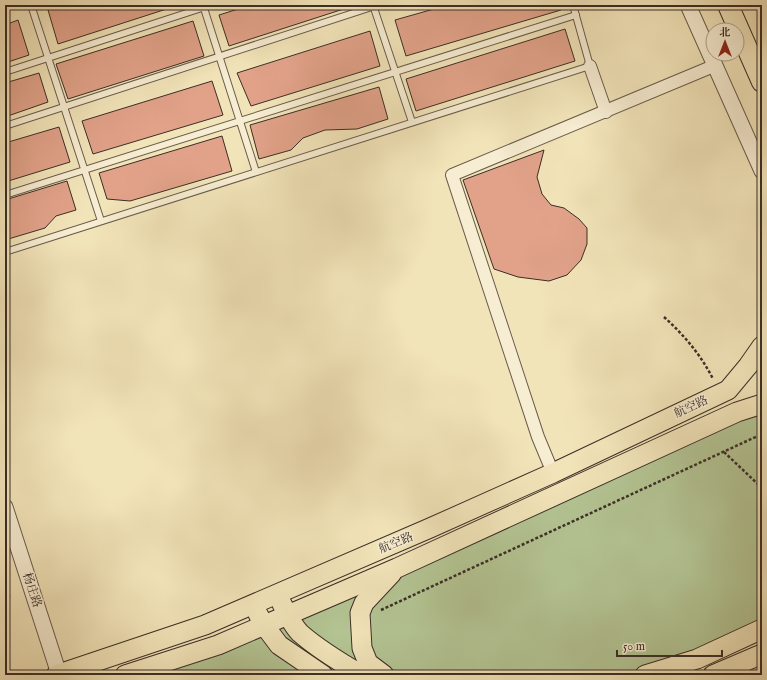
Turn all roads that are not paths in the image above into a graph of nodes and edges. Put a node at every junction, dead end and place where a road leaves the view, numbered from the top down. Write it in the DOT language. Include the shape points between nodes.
graph roads {
  1 [pos="31,5"];
  2 [pos="211,5"];
  3 [pos="375,5"];
  4 [pos="573,5"];
  5 [pos="688,5"];
  6 [pos="728,5"];
  7 [pos="203,6"];
  8 [pos="576,15"];
  9 [pos="219,56"];
  10 [pos="49,58"];
  11 [pos="716,65"];
  12 [pos="590,66"];
  13 [pos="5,72"];
  14 [pos="395,72"];
  15 [pos="762,82"];
  16 [pos="64,107"];
  17 [pos="606,112"];
  18 [pos="240,121"];
  19 [pos="412,122"];
  20 [pos="5,126"];
  21 [pos="85,170"];
  22 [pos="762,171"];
  23 [pos="256,172"];
  24 [pos="5,195"];
  25 [pos="101,221"];
  26 [pos="5,252"];
  27 [pos="762,346"];
  28 [pos="755,365"];
  29 [pos="762,404"];
  30 [pos="553,473"];
  31 [pos="5,506"];
  32 [pos="396,568"];
  33 [pos="278,594"];
  34 [pos="253,604"];
  35 [pos="288,615"];
  36 [pos="264,625"];
  37 [pos="762,629"];
  38 [pos="762,654"];
  39 [pos="58,675"];
  40 [pos="125,675"];
  41 [pos="323,675"];
  42 [pos="362,675"];
  43 [pos="384,675"];
  44 [pos="645,675"];
  45 [pos="713,675"];
  1 -- 10 [label="lane"];
  2 -- 7 [label="lane"];
  3 -- 9 [label="lane"];
  3 -- 14 [label="lane"];
  4 -- 8 [label="lane"];
  5 -- 11 [label="street"];
  6 -- 15 [label="highway"];
  7 -- 9 [label="lane"];
  7 -- 10 [label="lane"];
  8 -- 12 [label="lane"];
  8 -- 14 [label="lane"];
  9 -- 16 [label="lane"];
  9 -- 18 [label="lane"];
  10 -- 13 [label="lane"];
  10 -- 16 [label="lane"];
  11 -- 17 [label="street"];
  11 -- 22 [label="street"];
  12 -- 17 [label="street"];
  12 -- 19 [label="lane"];
  14 -- 18 [label="lane"];
  14 -- 19 [label="lane"];
  16 -- 20 [label="lane"];
  16 -- 21 [label="lane"];
  17 -- 30 [label="street" via="452,175 538,437"];
  18 -- 21 [label="lane"];
  18 -- 23 [label="lane"];
  19 -- 23 [label="lane"];
  21 -- 24 [label="lane"];
  21 -- 25 [label="lane"];
  23 -- 25 [label="lane"];
  25 -- 26 [label="lane"];
  27 -- 28 [label="main road"];
  28 -- 30 [label="main road, 航空路" via="724,391"];
  29 -- 32 [label="main road, 航空路" via="736,412"];
  30 -- 33 [label="main road, 航空路"];
  31 -- 39 [label="street, 杨庄路"];
  32 -- 35 [label="main road, 航空路"];
  32 -- 43 [label="main road" via="364,603 360,613 362,648 368,663"];
  33 -- 34 [label="main road, 航空路"];
  33 -- 35 [label="main road"];
  34 -- 36 [label="main road"];
  34 -- 39 [label="main road, 航空路" via="205,625"];
  35 -- 36 [label="main road, 航空路"];
  35 -- 42 [label="main road" via="300,632 342,664"];
  36 -- 40 [label="main road, 航空路" via="218,645"];
  36 -- 41 [label="main road" via="279,645"];
  37 -- 44 [label="main road" via="697,659"];
  38 -- 45 [label="main road"];
}
